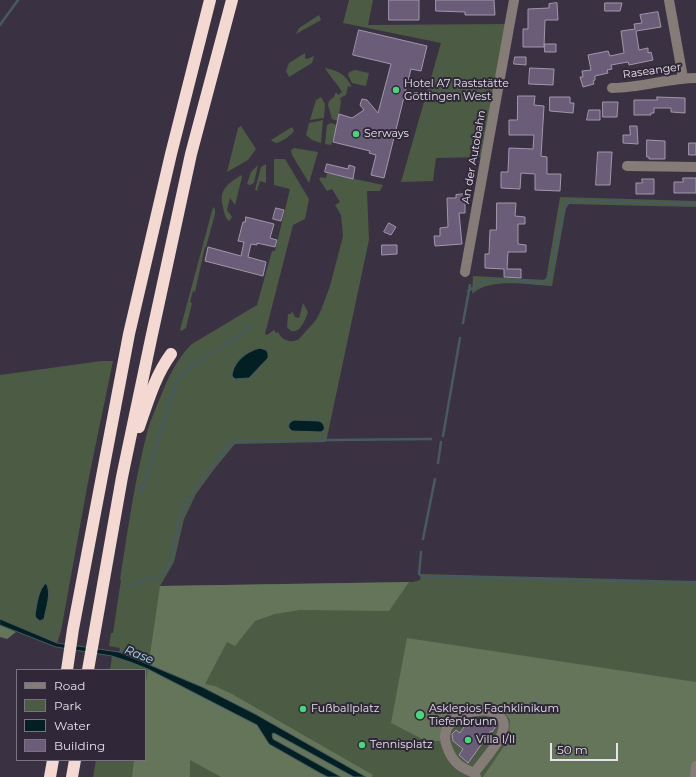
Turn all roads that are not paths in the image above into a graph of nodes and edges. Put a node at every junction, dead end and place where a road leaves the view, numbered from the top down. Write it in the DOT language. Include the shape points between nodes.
graph roads {
  1 [pos="210,0"];
  2 [pos="232,0"];
  3 [pos="514,0"];
  4 [pos="669,0"];
  5 [pos="682,78"];
  6 [pos="696,78"];
  7 [pos="612,88"];
  8 [pos="627,166"];
  9 [pos="696,167"];
  10 [pos="465,272"];
  11 [pos="171,354"];
  12 [pos="122,477"];
  13 [pos="67,669"];
  14 [pos="88,669"];
  15 [pos="53,761"];
  16 [pos="75,761"];
  17 [pos="696,766"];
  18 [pos="475,775"];
  19 [pos="50,777"];
  20 [pos="72,777"];
  21 [pos="695,777"];
  1 -- 13 [label="highway" via="129,334"];
  2 -- 12 [label="highway" via="191,154"];
  3 -- 10 [label="street, An der Autobahn"];
  4 -- 5 [label="street"];
  5 -- 6 [label="street, Raseanger"];
  5 -- 7 [label="street, Raseanger"];
  8 -- 9 [label="street"];
  11 -- 12 [label="highway" via="155,381"];
  12 -- 14 [label="highway"];
  15 -- 19 [label="highway"];
  16 -- 20 [label="highway"];
  17 -- 21 [label="street"];
  18 -- 18 [label="street" via="501,736 504,723 496,713 481,710 461,715 454,720 445,734 447,748 455,762"];
}
